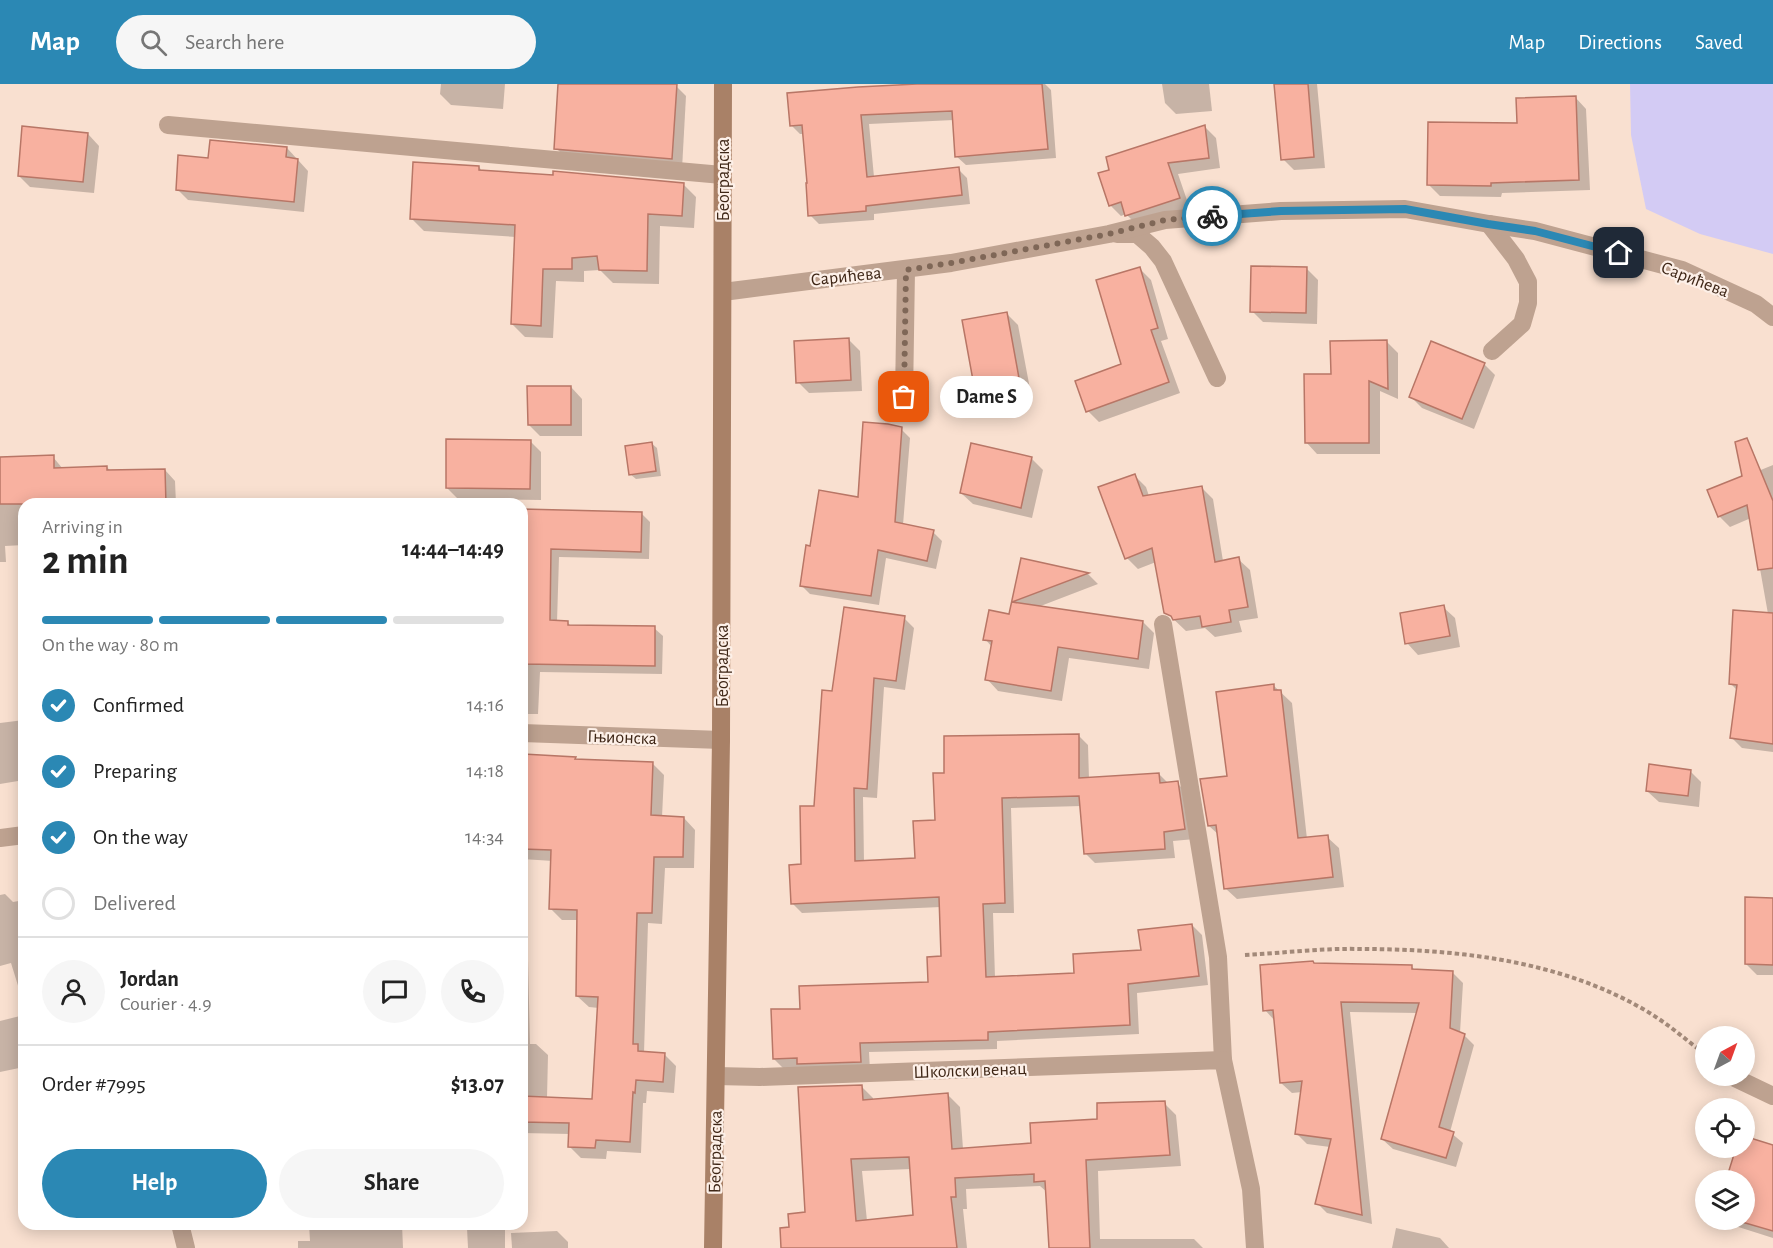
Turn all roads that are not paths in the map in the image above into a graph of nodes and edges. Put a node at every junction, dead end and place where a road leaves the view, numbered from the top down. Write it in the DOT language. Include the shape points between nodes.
graph roads {
  1 [pos="723,84"];
  2 [pos="168,125"];
  3 [pos="723,175"];
  4 [pos="1488,224"];
  5 [pos="1109,234"];
  6 [pos="906,270"];
  7 [pos="723,292"];
  8 [pos="1773,317"];
  9 [pos="1492,351"];
  10 [pos="1217,378"];
  11 [pos="904,397"];
  12 [pos="1164,624"];
  13 [pos="528,733"];
  14 [pos="722,740"];
  15 [pos="18,836"];
  16 [pos="0,838"];
  17 [pos="1223,1060"];
  18 [pos="716,1076"];
  19 [pos="1752,1086"];
  20 [pos="1773,1096"];
  21 [pos="182,1230"];
  22 [pos="186,1248"];
  23 [pos="713,1248"];
  24 [pos="1256,1248"];
  1 -- 3 [label="main road, Београдска"];
  2 -- 3 [label="street"];
  3 -- 7 [label="main road, Београдска"];
  4 -- 5 [label="street, Сарићева" via="1405,209 1281,211 1165,220"];
  4 -- 8 [label="street, Сарићева" via="1535,231 1682,270 1756,304"];
  4 -- 9 [label="street" via="1516,259 1528,282 1522,324"];
  5 -- 6 [label="street, Сарићева"];
  5 -- 10 [label="street" via="1137,234 1163,261"];
  6 -- 7 [label="street, Сарићева"];
  6 -- 11 [label="street"];
  7 -- 14 [label="main road, Београдска"];
  12 -- 17 [label="street" via="1218,957"];
  13 -- 14 [label="street, Гњионска"];
  14 -- 18 [label="main road, Београдска"];
  15 -- 16 [label="street"];
  17 -- 18 [label="street, Школски венац"];
  17 -- 24 [label="street" via="1251,1189"];
  18 -- 23 [label="main road, Београдска"];
  19 -- 20 [label="street"];
  21 -- 22 [label="street"];
}
